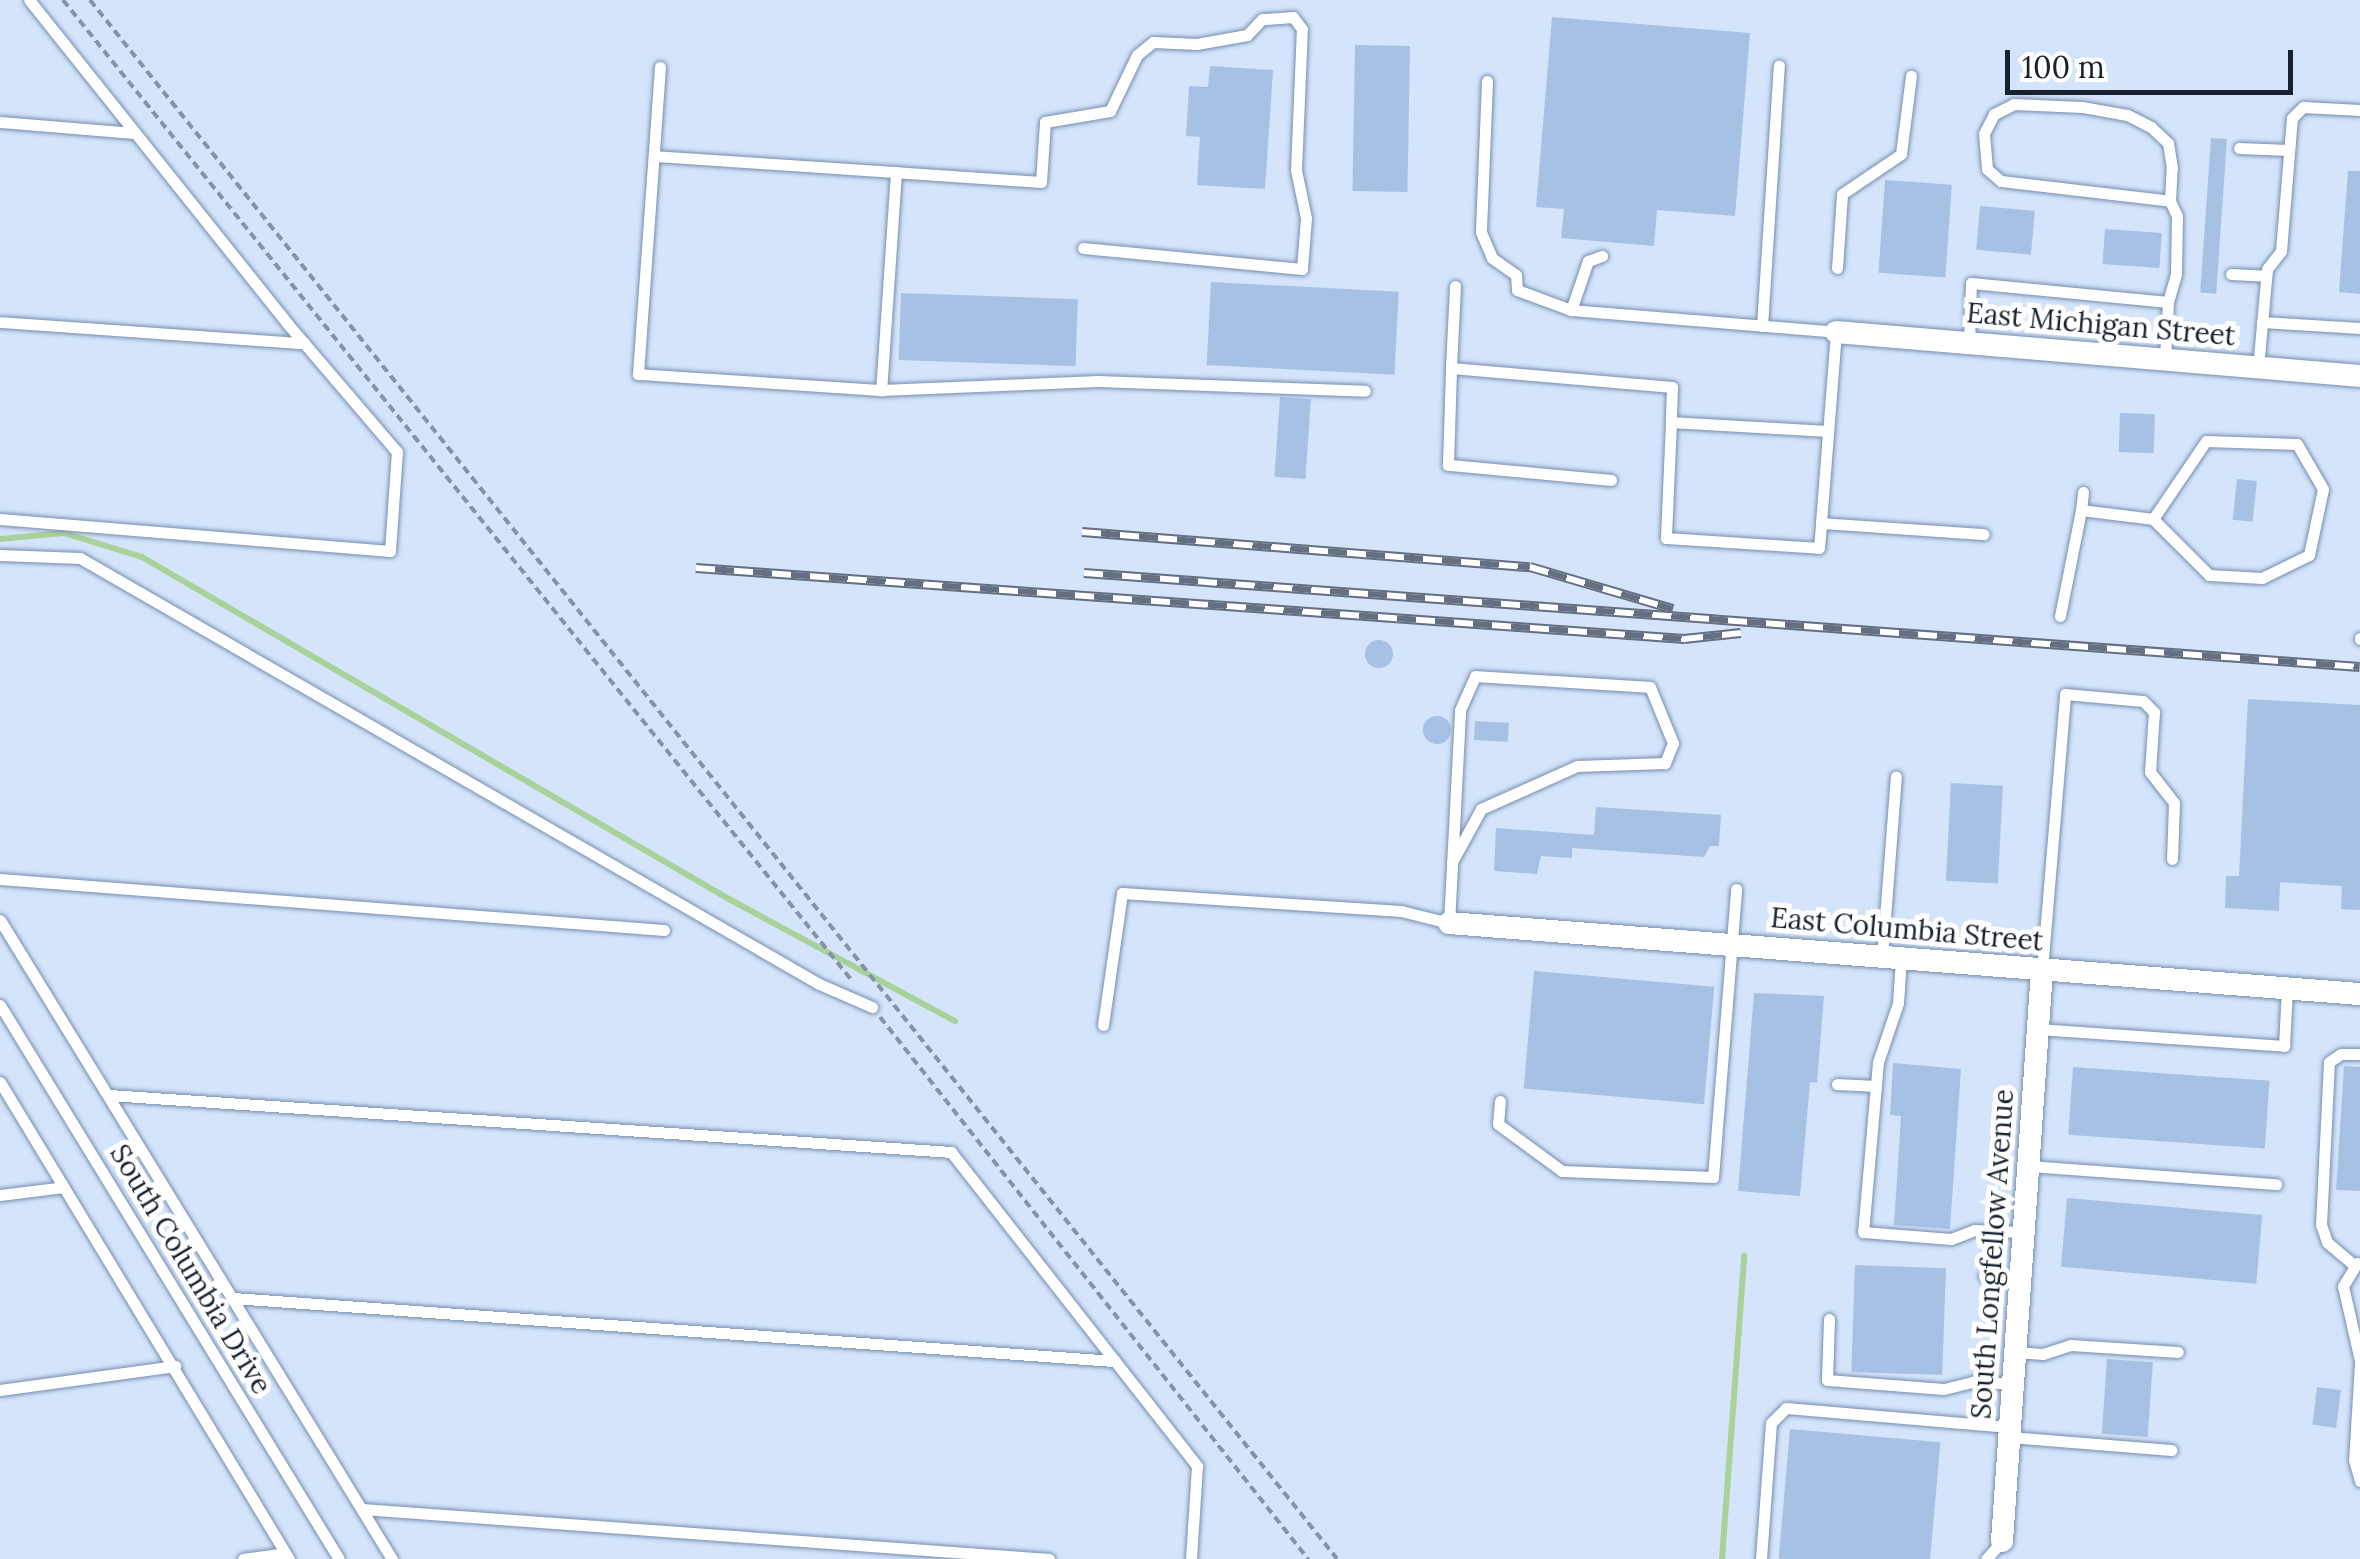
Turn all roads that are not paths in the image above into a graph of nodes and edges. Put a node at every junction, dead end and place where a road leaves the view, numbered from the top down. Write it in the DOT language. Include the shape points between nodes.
graph roads {
  1 [pos="29,0"];
  2 [pos="1779,66"];
  3 [pos="660,67"];
  4 [pos="1910,76"];
  5 [pos="1487,81"];
  6 [pos="2360,110"];
  7 [pos="0,122"];
  8 [pos="135,133"];
  9 [pos="2239,148"];
  10 [pos="2289,150"];
  11 [pos="654,156"];
  12 [pos="896,172"];
  13 [pos="2170,202"];
  14 [pos="1083,248"];
  15 [pos="1602,256"];
  16 [pos="1837,268"];
  17 [pos="2231,274"];
  18 [pos="2266,276"];
  19 [pos="1455,286"];
  20 [pos="2168,302"];
  21 [pos="1572,310"];
  22 [pos="0,322"];
  23 [pos="2262,322"];
  24 [pos="1762,326"];
  25 [pos="2360,328"];
  26 [pos="1836,332"];
  27 [pos="304,343"];
  28 [pos="1970,343"];
  29 [pos="2165,360"];
  30 [pos="1451,368"];
  31 [pos="2258,368"];
  32 [pos="2360,376"];
  33 [pos="881,390"];
  34 [pos="1365,392"];
  35 [pos="1670,422"];
  36 [pos="1827,431"];
  37 [pos="1610,480"];
  38 [pos="2084,492"];
  39 [pos="2080,510"];
  40 [pos="0,519"];
  41 [pos="2153,520"];
  42 [pos="1822,523"];
  43 [pos="1984,534"];
  44 [pos="0,555"];
  45 [pos="2060,616"];
  46 [pos="1896,777"];
  47 [pos="2172,859"];
  48 [pos="1452,862"];
  49 [pos="0,879"];
  50 [pos="1736,889"];
  51 [pos="0,920"];
  52 [pos="1449,923"];
  53 [pos="664,930"];
  54 [pos="1734,946"];
  55 [pos="1891,958"];
  56 [pos="2042,970"];
  57 [pos="2287,988"];
  58 [pos="2360,994"];
  59 [pos="0,1005"];
  60 [pos="872,1007"];
  61 [pos="1102,1025"];
  62 [pos="2038,1030"];
  63 [pos="2360,1054"];
  64 [pos="0,1082"];
  65 [pos="1837,1084"];
  66 [pos="1876,1086"];
  67 [pos="108,1095"];
  68 [pos="1500,1101"];
  69 [pos="2028,1166"];
  70 [pos="2276,1184"];
  71 [pos="64,1187"];
  72 [pos="0,1195"];
  73 [pos="2023,1232"];
  74 [pos="2357,1263"];
  75 [pos="1984,1276"];
  76 [pos="2020,1278"];
  77 [pos="233,1298"];
  78 [pos="1829,1319"];
  79 [pos="2015,1352"];
  80 [pos="2178,1352"];
  81 [pos="1114,1361"];
  82 [pos="2360,1362"];
  83 [pos="175,1366"];
  84 [pos="2012,1384"];
  85 [pos="0,1390"];
  86 [pos="2009,1432"];
  87 [pos="2170,1450"];
  88 [pos="2360,1481"];
  89 [pos="362,1509"];
  90 [pos="1994,1550"];
  91 [pos="287,1556"];
  92 [pos="243,1559"];
  93 [pos="340,1559"];
  94 [pos="392,1559"];
  95 [pos="1049,1559"];
  96 [pos="1191,1559"];
  97 [pos="1761,1559"];
  1 -- 8 [label="lane"];
  2 -- 24 [label="lane"];
  3 -- 11 [label="lane"];
  4 -- 16 [label="lane" via="1901,154 1842,194"];
  5 -- 21 [label="lane" via="1480,232 1492,258 1516,275 1517,290"];
  6 -- 10 [label="lane" via="2297,110"];
  7 -- 8 [label="lane"];
  8 -- 27 [label="lane"];
  9 -- 10 [label="lane"];
  10 -- 18 [label="lane" via="2281,252"];
  11 -- 12 [label="lane"];
  11 -- 33 [label="lane" via="638,374"];
  12 -- 14 [label="lane" via="1040,182 1045,122 1110,111 1137,55 1153,42 1197,44 1247,35 1262,18 1292,17 1302,29 1296,170 1306,218 1302,269"];
  12 -- 33 [label="lane"];
  13 -- 13 [label="lane" via="2001,181 1987,169 1984,134 1994,114 2014,104 2127,115 2168,143"];
  13 -- 20 [label="lane" via="2177,216 2176,274"];
  15 -- 21 [label="lane" via="1588,261"];
  17 -- 18 [label="lane"];
  18 -- 23 [label="lane"];
  19 -- 30 [label="lane"];
  20 -- 28 [label="lane" via="1972,283"];
  20 -- 29 [label="lane"];
  21 -- 24 [label="lane"];
  22 -- 27 [label="lane"];
  23 -- 25 [label="lane"];
  23 -- 31 [label="lane"];
  24 -- 26 [label="lane"];
  26 -- 28 [label="street, East Michigan Street"];
  26 -- 36 [label="lane"];
  27 -- 40 [label="lane" via="397,452 390,551"];
  28 -- 29 [label="street, East Michigan Street"];
  29 -- 31 [label="street, East Michigan Street"];
  30 -- 35 [label="lane" via="1672,387"];
  30 -- 37 [label="lane" via="1448,465"];
  31 -- 32 [label="street, East Michigan Street"];
  33 -- 34 [label="lane" via="1098,380"];
  35 -- 36 [label="lane"];
  35 -- 42 [label="lane" via="1666,538 1819,548"];
  36 -- 42 [label="lane"];
  38 -- 39 [label="lane"];
  39 -- 41 [label="lane"];
  39 -- 45 [label="lane"];
  41 -- 41 [label="lane" via="2209,575 2262,578 2309,555 2323,489 2297,444 2206,441"];
  42 -- 43 [label="lane"];
  44 -- 60 [label="lane" via="80,558 819,984"];
  46 -- 55 [label="lane"];
  47 -- 56 [label="lane" via="2174,802 2150,772 2154,712 2143,701 2065,694"];
  48 -- 48 [label="lane" via="1460,710 1475,676 1650,687 1673,743 1665,763 1577,766 1482,809"];
  48 -- 52 [label="lane"];
  49 -- 53 [label="lane"];
  50 -- 54 [label="lane"];
  51 -- 67 [label="lane"];
  52 -- 54 [label="street, East Columbia Street"];
  52 -- 61 [label="lane" via="1400,911 1122,893"];
  54 -- 55 [label="street, East Columbia Street"];
  54 -- 68 [label="lane" via="1713,1177 1562,1171 1498,1124"];
  55 -- 56 [label="street, East Columbia Street"];
  55 -- 66 [label="lane" via="1898,1003"];
  56 -- 57 [label="street, East Columbia Street"];
  56 -- 62 [label="street, South Longfellow Avenue"];
  57 -- 58 [label="street, East Columbia Street"];
  57 -- 62 [label="lane" via="2284,1046"];
  59 -- 93 [label="lane, South Columbia Drive"];
  62 -- 69 [label="street, South Longfellow Avenue"];
  63 -- 74 [label="lane" via="2329,1062 2320,1225 2326,1242"];
  64 -- 71 [label="lane"];
  65 -- 66 [label="lane"];
  66 -- 73 [label="lane" via="1863,1232 1951,1239 1974,1230"];
  67 -- 77 [label="lane"];
  67 -- 81 [label="lane" via="951,1152"];
  69 -- 70 [label="lane"];
  69 -- 73 [label="street, South Longfellow Avenue"];
  71 -- 72 [label="lane"];
  71 -- 83 [label="lane"];
  73 -- 76 [label="street, South Longfellow Avenue"];
  74 -- 82 [label="lane" via="2343,1286"];
  75 -- 76 [label="lane"];
  76 -- 79 [label="street, South Longfellow Avenue"];
  77 -- 81 [label="lane"];
  77 -- 89 [label="lane"];
  78 -- 84 [label="lane" via="1827,1380 1944,1389 1976,1380"];
  79 -- 80 [label="lane" via="2043,1354 2071,1345"];
  79 -- 84 [label="street, South Longfellow Avenue"];
  81 -- 96 [label="lane" via="1197,1466"];
  82 -- 88 [label="lane" via="2354,1460"];
  83 -- 85 [label="lane"];
  83 -- 91 [label="lane"];
  84 -- 86 [label="street, South Longfellow Avenue"];
  86 -- 87 [label="lane"];
  86 -- 90 [label="street, South Longfellow Avenue"];
  86 -- 97 [label="lane" via="1786,1408 1770,1423"];
  89 -- 94 [label="lane"];
  89 -- 95 [label="lane"];
  91 -- 92 [label="lane"];
}
